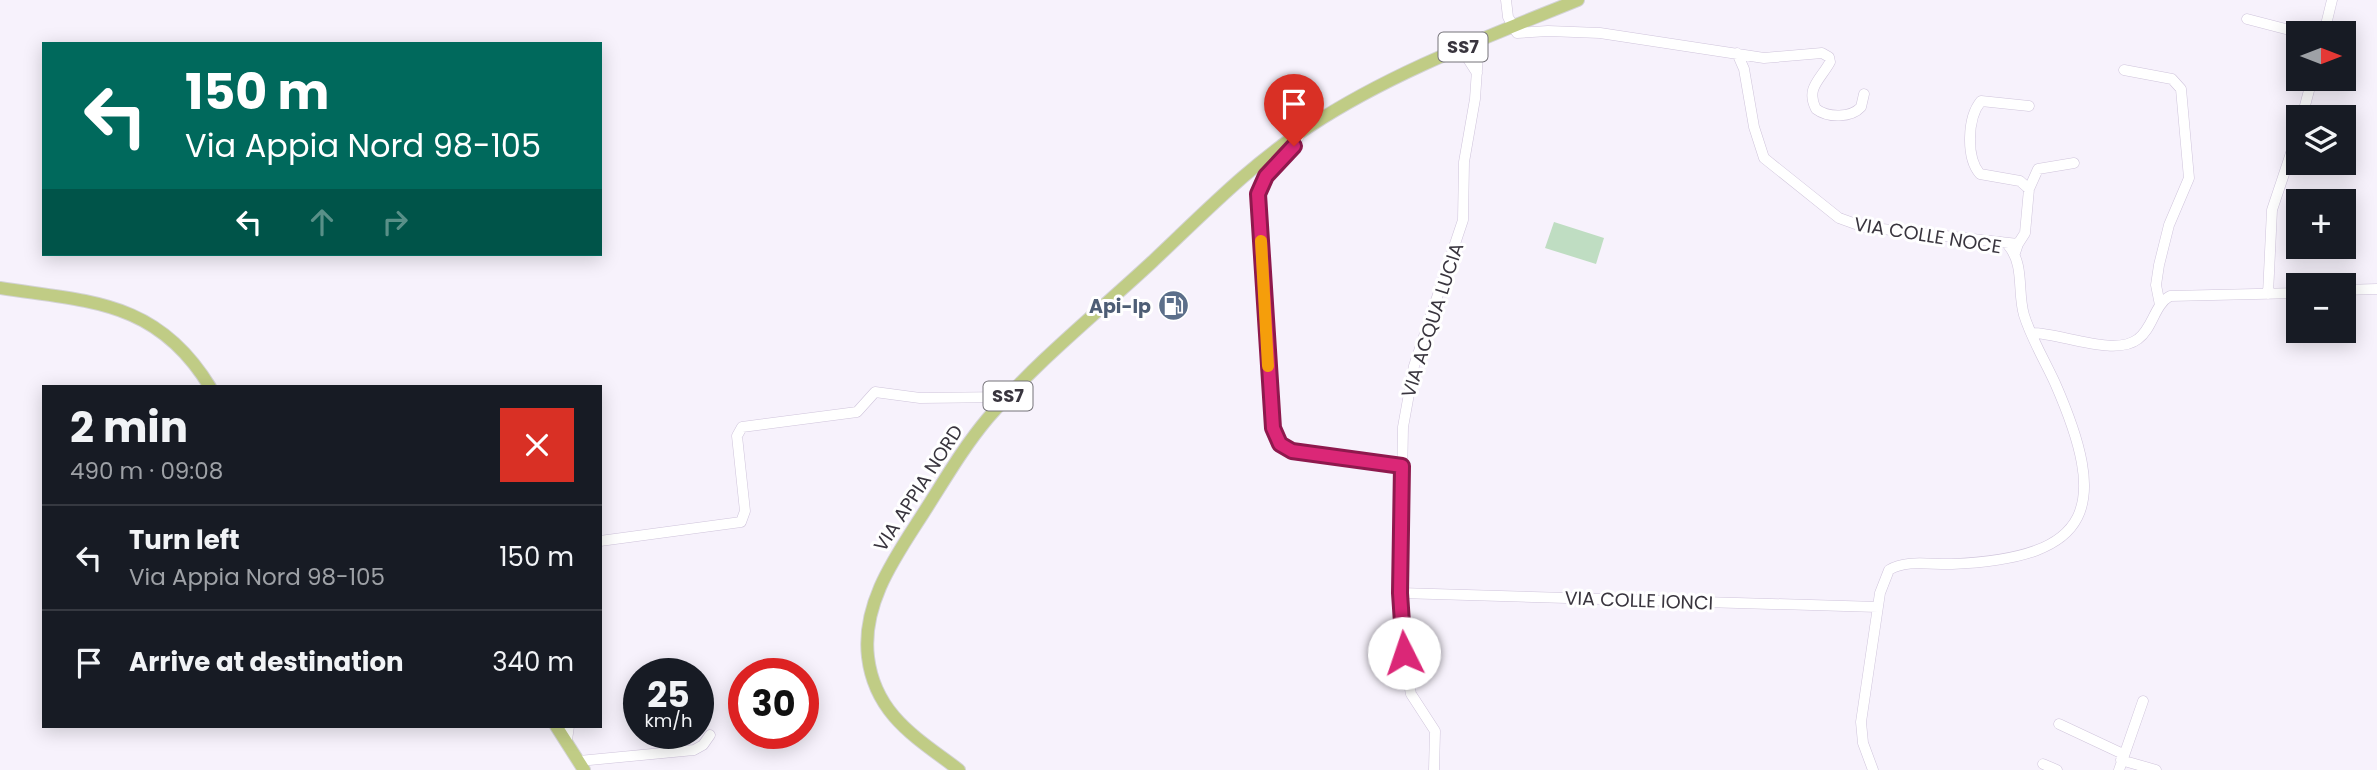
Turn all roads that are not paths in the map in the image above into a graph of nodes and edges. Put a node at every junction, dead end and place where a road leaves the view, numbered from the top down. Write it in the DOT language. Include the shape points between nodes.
graph roads {
  1 [pos="1506,0"];
  2 [pos="1578,0"];
  3 [pos="2332,0"];
  4 [pos="2247,19"];
  5 [pos="2327,21"];
  6 [pos="1511,27"];
  7 [pos="2286,29"];
  8 [pos="1479,40"];
  9 [pos="1461,48"];
  10 [pos="1737,53"];
  11 [pos="2124,70"];
  12 [pos="1477,73"];
  13 [pos="1864,94"];
  14 [pos="2029,106"];
  15 [pos="1301,131"];
  16 [pos="2074,163"];
  17 [pos="2286,168"];
  18 [pos="2029,189"];
  19 [pos="2014,247"];
  20 [pos="0,288"];
  21 [pos="2377,289"];
  22 [pos="2356,290"];
  23 [pos="2286,293"];
  24 [pos="2269,294"];
  25 [pos="2160,305"];
  26 [pos="2032,333"];
  27 [pos="208,385"];
  28 [pos="1007,397"];
  29 [pos="1402,466"];
  30 [pos="602,541"];
  31 [pos="1400,593"];
  32 [pos="1878,607"];
  33 [pos="2143,701"];
  34 [pos="2059,724"];
  35 [pos="568,733"];
  36 [pos="696,749"];
  37 [pos="2121,761"];
  38 [pos="2043,764"];
  39 [pos="582,766"];
  40 [pos="959,770"];
  41 [pos="1434,770"];
  42 [pos="1873,770"];
  43 [pos="2057,770"];
  44 [pos="2157,770"];
  1 -- 6 [label="street"];
  2 -- 6 [label="main road, SS7"];
  3 -- 5 [label="street"];
  4 -- 7 [label="street"];
  6 -- 8 [label="main road, SS7"];
  6 -- 10 [label="street" via="1520,34 1600,33"];
  8 -- 9 [label="main road, SS7"];
  8 -- 12 [label="street, VIA ACQUA LUCIA"];
  9 -- 12 [label="street"];
  9 -- 15 [label="main road, VIA APPIA NORD / SS7"];
  10 -- 13 [label="street" via="1769,58 1828,55 1829,64 1815,81 1812,94 1814,107 1824,114 1857,112"];
  10 -- 19 [label="street, VIA COLLE NOCE" via="1764,158 1839,218 1861,227"];
  11 -- 25 [label="street" via="2172,79 2181,89 2189,178 2169,225 2159,265"];
  12 -- 29 [label="street, VIA ACQUA LUCIA" via="1463,167 1463,220 1410,381"];
  14 -- 18 [label="street" via="1981,101 1971,145 1980,174 2020,181"];
  15 -- 28 [label="main road, VIA APPIA NORD / SS7" via="1225,195"];
  15 -- 29 [label="street" via="1292,149 1266,176 1258,194 1274,433 1282,446 1296,452"];
  16 -- 18 [label="street" via="2038,169"];
  17 -- 24 [label="street" via="2272,210"];
  18 -- 19 [label="street" via="2025,233"];
  19 -- 26 [label="street, VIA COLLE NOCE" via="2022,308"];
  20 -- 27 [label="main road" via="132,313 182,351"];
  21 -- 22 [label="street"];
  23 -- 24 [label="street"];
  24 -- 25 [label="street" via="2176,295"];
  25 -- 26 [label="street" via="2142,335 2126,345"];
  26 -- 32 [label="street, VIA COLLE NOCE" via="2077,445 2085,491 2077,520 2059,540 2032,551 1970,563 1893,567 1883,582"];
  28 -- 30 [label="street" via="920,398 875,392 857,412 742,427 737,436 745,511 741,522"];
  28 -- 40 [label="main road, VIA APPIA NORD / SS7" via="968,444 898,552 869,626 869,663 886,709 911,735"];
  29 -- 31 [label="street, VIA ACQUA LUCIA"];
  31 -- 32 [label="street, VIA COLLE IONCI"];
  31 -- 41 [label="street, VIA ACQUA LUCIA" via="1407,680 1435,731"];
  32 -- 42 [label="street" via="1861,722"];
  33 -- 37 [label="street"];
  34 -- 37 [label="street"];
  35 -- 39 [label="main road"];
  36 -- 39 [label="street"];
  37 -- 44 [label="street"];
  38 -- 43 [label="street"];
}
